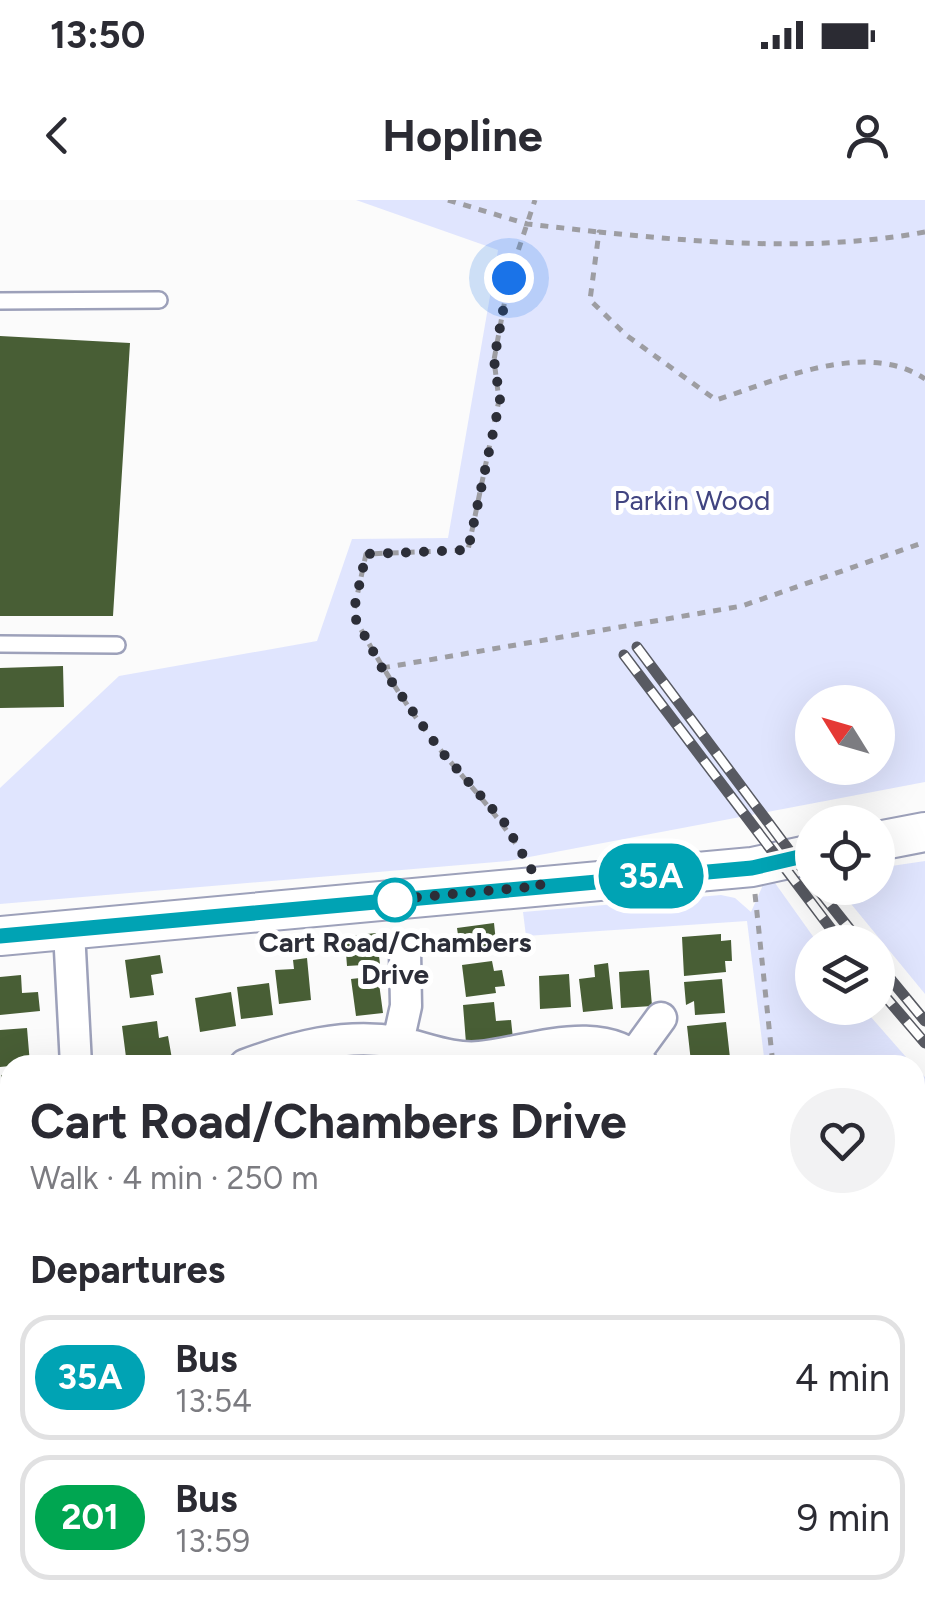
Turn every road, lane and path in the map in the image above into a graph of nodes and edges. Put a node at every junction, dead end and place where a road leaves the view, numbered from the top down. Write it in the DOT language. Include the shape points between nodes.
graph roads {
  1 [pos="448,200"];
  2 [pos="536,200"];
  3 [pos="527,224"];
  4 [pos="599,232"];
  5 [pos="925,232"];
  6 [pos="159,300"];
  7 [pos="0,301"];
  8 [pos="925,379"];
  9 [pos="925,542"];
  10 [pos="0,644"];
  11 [pos="117,645"];
  12 [pos="382,668"];
  13 [pos="925,832"];
  14 [pos="895,838"];
  15 [pos="795,858"];
  16 [pos="752,868"];
  17 [pos="541,886"];
  18 [pos="70,931"];
  19 [pos="0,936"];
  20 [pos="405,952"];
  21 [pos="661,1018"];
  22 [pos="398,1042"];
  23 [pos="76,1055"];
  24 [pos="289,1055"];
  25 [pos="453,1055"];
  26 [pos="508,1055"];
  27 [pos="624,1055"];
  28 [pos="641,1055"];
  29 [pos="773,1055"];
  1 -- 3 [label="path"];
  2 -- 3 [label="path"];
  3 -- 4 [label="path"];
  3 -- 12 [label="path" via="494,360 500,400 468,550 366,554 353,614"];
  4 -- 5 [label="path" via="718,244 872,241"];
  4 -- 8 [label="path" via="590,300 626,335 716,400 820,366 902,363"];
  6 -- 7 [label="lane"];
  9 -- 12 [label="path" via="742,606"];
  10 -- 11 [label="lane"];
  12 -- 17 [label="path" via="440,750 504,822"];
  13 -- 14 [label="street"];
  15 -- 16 [label="street"];
  16 -- 17 [label="street"];
  16 -- 29 [label="path"];
  17 -- 18 [label="street"];
  18 -- 19 [label="street"];
  18 -- 23 [label="street"];
  20 -- 22 [label="street" via="406,1006"];
  21 -- 28 [label="street"];
  22 -- 24 [label="street" via="344,1040"];
  22 -- 25 [label="street"];
  26 -- 27 [label="street" via="566,1043"];
}
